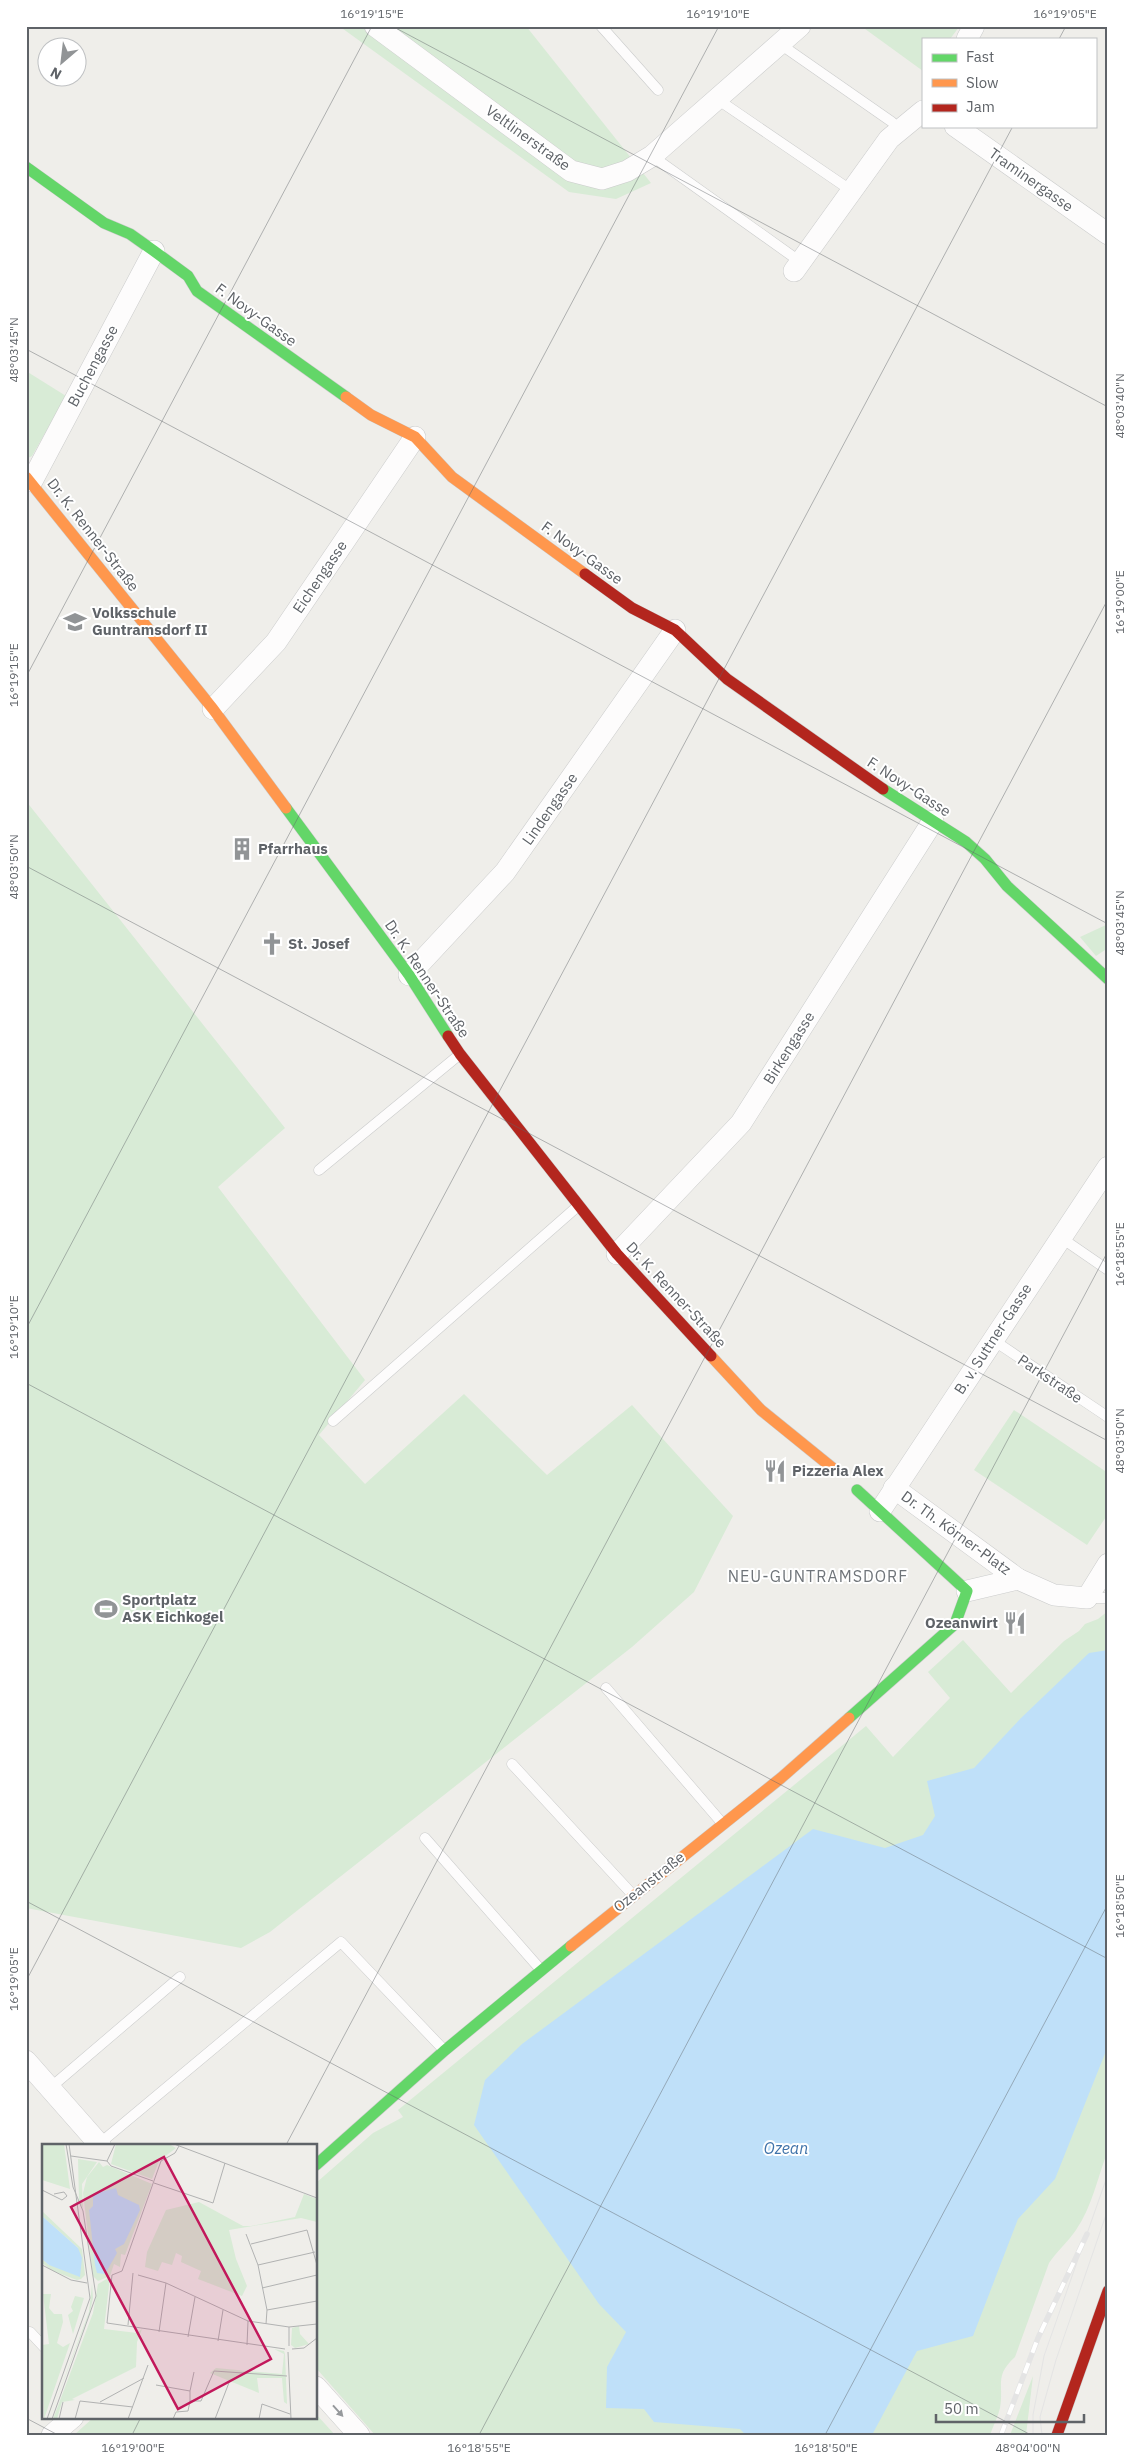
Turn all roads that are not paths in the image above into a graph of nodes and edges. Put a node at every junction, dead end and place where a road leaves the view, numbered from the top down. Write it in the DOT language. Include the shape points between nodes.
graph roads {
  1 [pos="375,26"];
  2 [pos="601,26"];
  3 [pos="800,26"];
  4 [pos="974,26"];
  5 [pos="968,38"];
  6 [pos="780,44"];
  7 [pos="658,90"];
  8 [pos="717,99"];
  9 [pos="922,112"];
  10 [pos="892,122"];
  11 [pos="958,128"];
  12 [pos="652,156"];
  13 [pos="26,167"];
  14 [pos="846,187"];
  15 [pos="1108,234"];
  16 [pos="154,251"];
  17 [pos="795,264"];
  18 [pos="415,437"];
  19 [pos="29,479"];
  20 [pos="675,630"];
  21 [pos="213,709"];
  22 [pos="933,820"];
  23 [pos="409,975"];
  24 [pos="1108,979"];
  25 [pos="460,1054"];
  26 [pos="1108,1167"];
  27 [pos="319,1170"];
  28 [pos="579,1205"];
  29 [pos="1060,1237"];
  30 [pos="617,1254"];
  31 [pos="1108,1270"];
  32 [pos="993,1340"];
  33 [pos="1108,1417"];
  34 [pos="333,1422"];
  35 [pos="835,1470"];
  36 [pos="894,1488"];
  37 [pos="857,1490"];
  38 [pos="880,1511"];
  39 [pos="1108,1564"];
  40 [pos="1018,1579"];
  41 [pos="967,1590"];
  42 [pos="1097,1598"];
  43 [pos="606,1688"];
  44 [pos="512,1764"];
  45 [pos="723,1823"];
  46 [pos="425,1838"];
  47 [pos="633,1895"];
  48 [pos="542,1971"];
  49 [pos="180,1977"];
  50 [pos="444,2051"];
  51 [pos="26,2061"];
  52 [pos="50,2088"];
  53 [pos="99,2144"];
  54 [pos="318,2162"];
  55 [pos="1108,2291"];
  56 [pos="30,2332"];
  57 [pos="42,2345"];
  58 [pos="318,2389"];
  59 [pos="72,2418"];
  60 [pos="52,2435"];
  61 [pos="359,2435"];
  62 [pos="1057,2435"];
  1 -- 12 [label="street, Veltlinerstraße" via="571,171 602,179 628,172"];
  2 -- 7 [label="lane"];
  3 -- 6 [label="street, Veltlinerstraße"];
  4 -- 5 [label="street"];
  6 -- 8 [label="street, Veltlinerstraße"];
  6 -- 10 [label="lane"];
  8 -- 12 [label="street, Veltlinerstraße"];
  8 -- 14 [label="lane"];
  9 -- 17 [label="street" via="889,139"];
  11 -- 15 [label="street, Traminergasse"];
  12 -- 17 [label="lane"];
  13 -- 16 [label="street, F. Novy-Gasse" via="104,223 130,234"];
  16 -- 18 [label="street, F. Novy-Gasse" via="188,276 197,291 371,415"];
  16 -- 19 [label="street, Buchengasse"];
  18 -- 20 [label="street, F. Novy-Gasse" via="452,477 632,608"];
  18 -- 21 [label="street, Eichengasse" via="276,642"];
  19 -- 21 [label="street, Dr. K. Renner-Straße"];
  20 -- 22 [label="street, F. Novy-Gasse" via="727,678 884,790"];
  20 -- 23 [label="street, Lindengasse" via="506,872"];
  21 -- 23 [label="street, Dr. K. Renner-Straße"];
  22 -- 24 [label="street, F. Novy-Gasse" via="985,858 1007,886"];
  22 -- 30 [label="street, Birkengasse" via="741,1122"];
  23 -- 25 [label="street, Dr. K. Renner-Straße"];
  25 -- 27 [label="lane"];
  25 -- 28 [label="street, Dr. K. Renner-Straße"];
  26 -- 29 [label="street, B. v. Suttner-Gasse"];
  28 -- 30 [label="street, Dr. K. Renner-Straße"];
  28 -- 34 [label="lane"];
  29 -- 31 [label="lane"];
  29 -- 32 [label="street, B. v. Suttner-Gasse"];
  30 -- 35 [label="street, Dr. K. Renner-Straße" via="761,1410"];
  32 -- 33 [label="lane, Parkstraße"];
  32 -- 36 [label="street, B. v. Suttner-Gasse"];
  36 -- 38 [label="street, B. v. Suttner-Gasse"];
  36 -- 40 [label="street, Dr. Th. Körner-Platz"];
  37 -- 38 [label="street"];
  38 -- 41 [label="street, Dr. Th. Körner-Platz"];
  39 -- 42 [label="street"];
  40 -- 41 [label="street"];
  40 -- 42 [label="street" via="1054,1595"];
  41 -- 45 [label="street, Ozeanstraße" via="955,1624 781,1778"];
  43 -- 45 [label="lane"];
  44 -- 47 [label="lane"];
  45 -- 47 [label="street, Ozeanstraße"];
  46 -- 48 [label="lane"];
  47 -- 48 [label="street, Ozeanstraße"];
  48 -- 50 [label="street, Ozeanstraße"];
  49 -- 52 [label="lane"];
  50 -- 53 [label="lane" via="342,1942"];
  50 -- 54 [label="street, Ozeanstraße"];
  51 -- 52 [label="street"];
  52 -- 53 [label="street"];
  55 -- 62 [label="street"];
  56 -- 57 [label="lane"];
  58 -- 61 [label="street, one-way"];
  59 -- 60 [label="street"];
}
